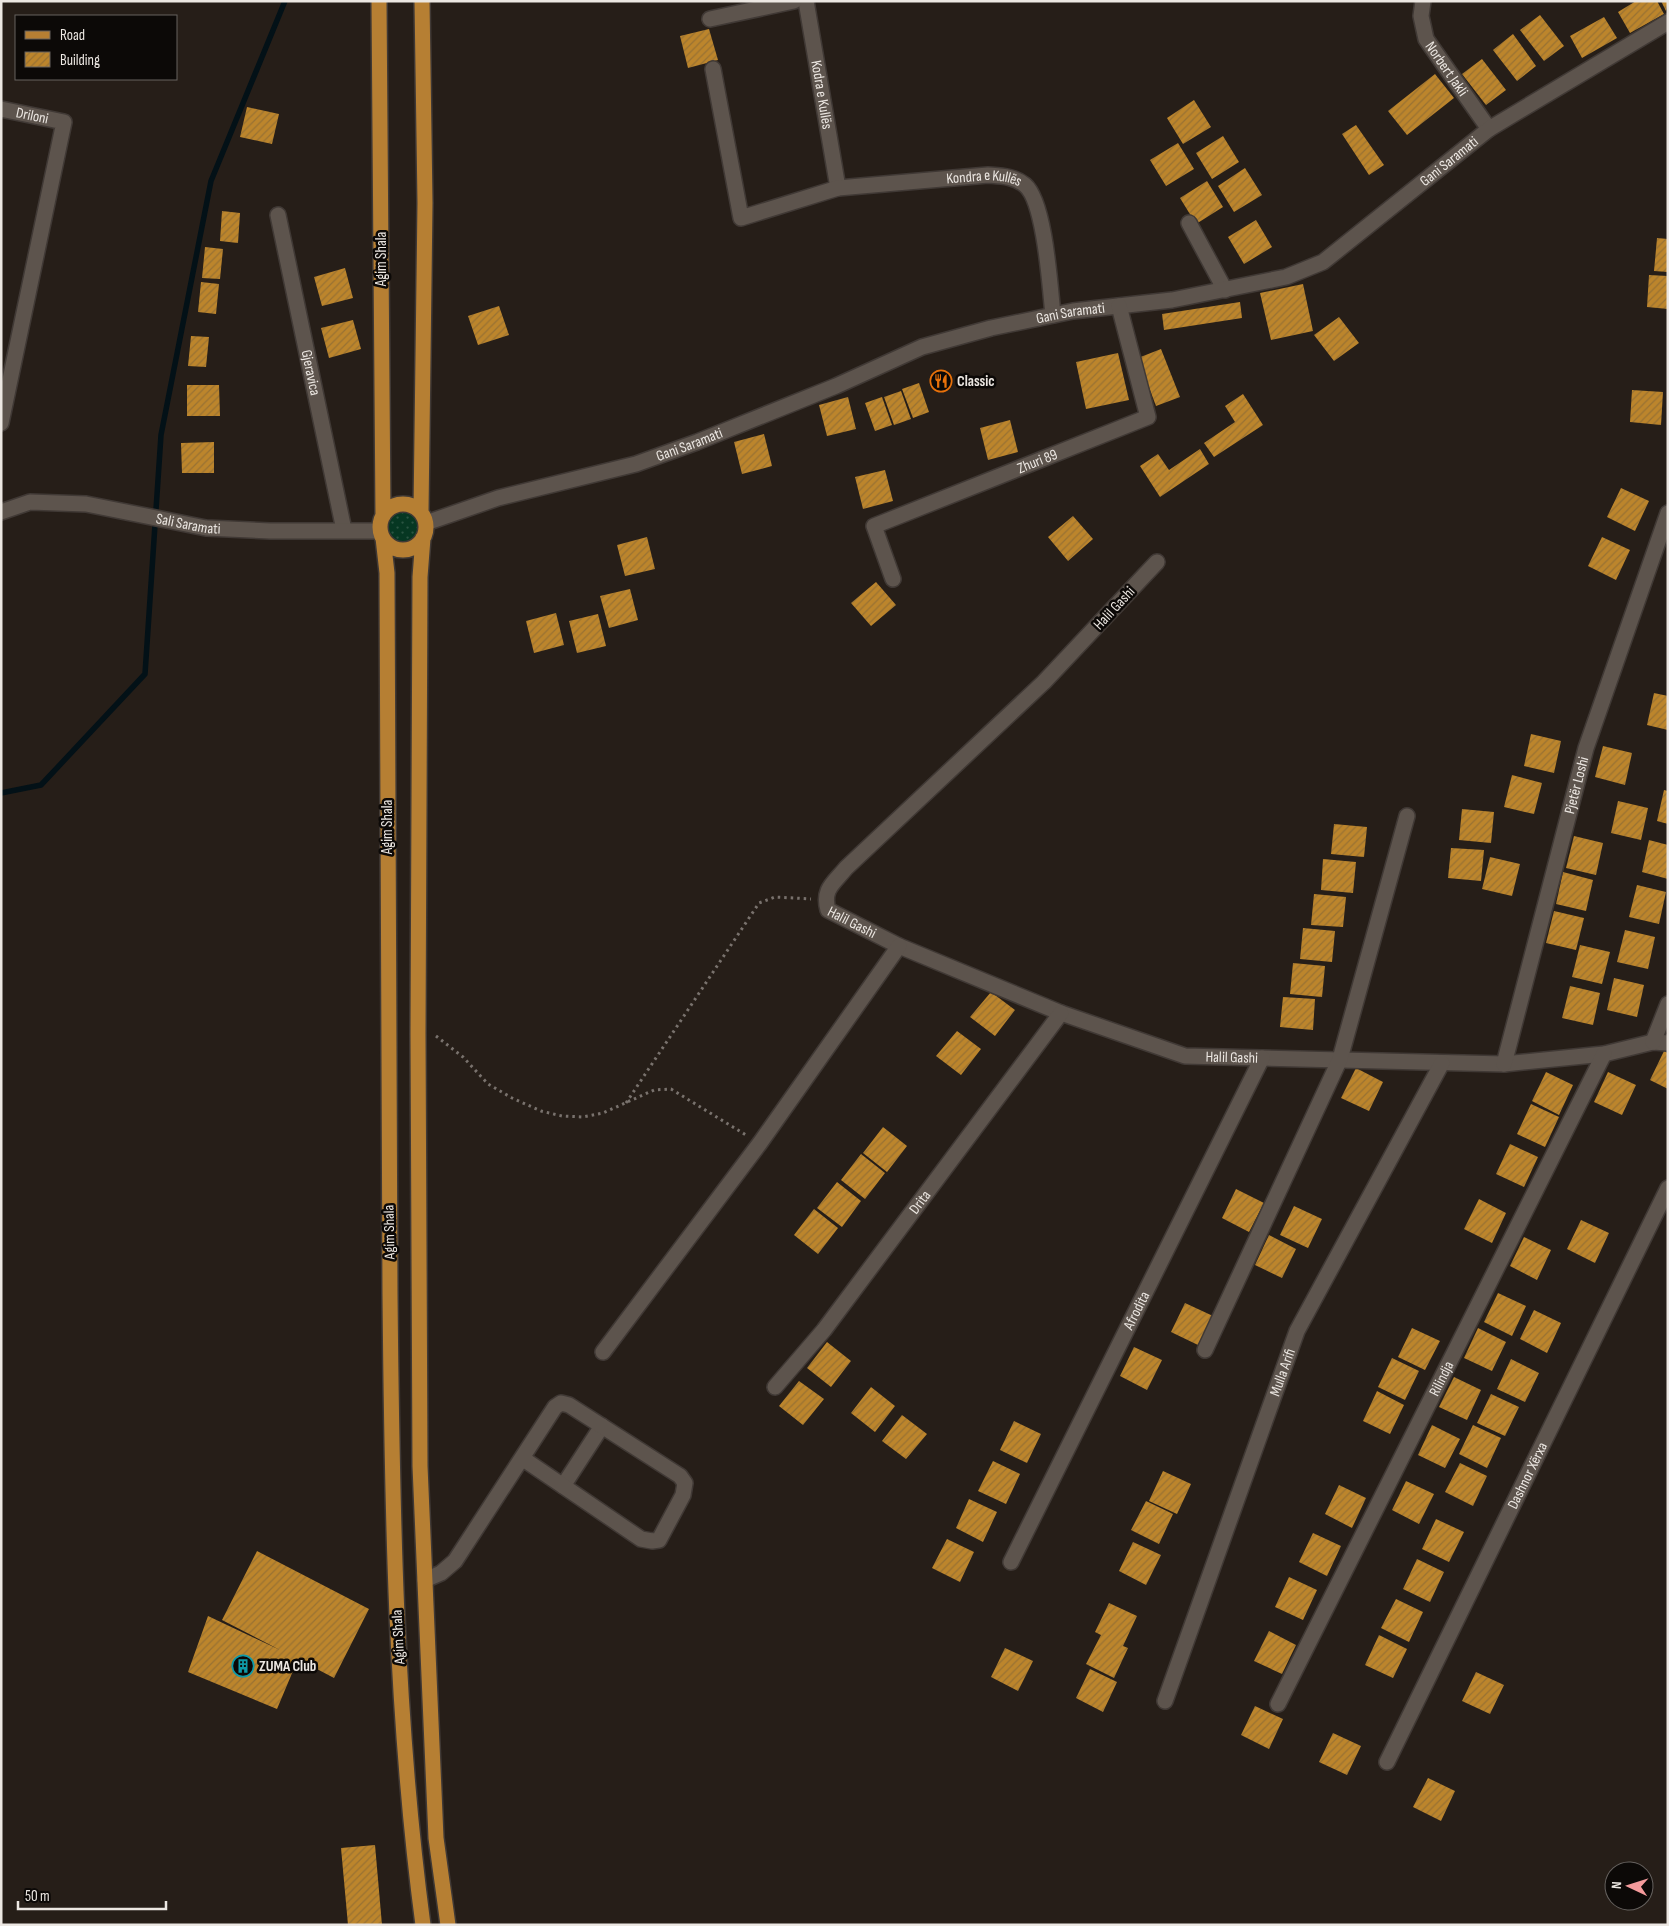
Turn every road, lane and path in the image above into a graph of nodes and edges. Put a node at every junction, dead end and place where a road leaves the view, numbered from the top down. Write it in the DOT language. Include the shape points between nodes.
graph roads {
  1 [pos="379,1"];
  2 [pos="422,1"];
  3 [pos="794,1"];
  4 [pos="806,1"];
  5 [pos="1423,1"];
  6 [pos="710,19"];
  7 [pos="1668,22"];
  8 [pos="713,69"];
  9 [pos="1,109"];
  10 [pos="1489,129"];
  11 [pos="838,188"];
  12 [pos="278,215"];
  13 [pos="1189,223"];
  14 [pos="1225,290"];
  15 [pos="1119,306"];
  16 [pos="1053,315"];
  17 [pos="1,423"];
  18 [pos="1,512"];
  19 [pos="1668,513"];
  20 [pos="423,517"];
  21 [pos="382,528"];
  22 [pos="344,530"];
  23 [pos="423,538"];
  24 [pos="1156,562"];
  25 [pos="893,579"];
  26 [pos="1407,816"];
  27 [pos="825,900"];
  28 [pos="899,946"];
  29 [pos="1668,1004"];
  30 [pos="1061,1013"];
  31 [pos="418,1034"];
  32 [pos="1660,1042"];
  33 [pos="1604,1054"];
  34 [pos="1262,1058"];
  35 [pos="1340,1059"];
  36 [pos="1442,1063"];
  37 [pos="1504,1064"];
  38 [pos="626,1104"];
  39 [pos="760,1143"];
  40 [pos="1668,1188"];
  41 [pos="1204,1350"];
  42 [pos="603,1352"];
  43 [pos="775,1387"];
  44 [pos="602,1426"];
  45 [pos="522,1458"];
  46 [pos="562,1486"];
  47 [pos="1012,1562"];
  48 [pos="425,1580"];
  49 [pos="1166,1702"];
  50 [pos="1278,1704"];
  51 [pos="1387,1762"];
  52 [pos="423,1925"];
  53 [pos="448,1925"];
  1 -- 21 [label="main road, Agim Shala"];
  2 -- 20 [label="main road, Agim Shala" via="425,203"];
  3 -- 6 [label="street"];
  4 -- 11 [label="street, Kodra e Kullës"];
  5 -- 10 [label="street, Norbert Jakli" via="1421,16 1426,39"];
  7 -- 10 [label="street, Gani Saramati"];
  8 -- 11 [label="street, Kondra e Kullës" via="741,218"];
  9 -- 17 [label="street, Driloni" via="64,122"];
  10 -- 14 [label="street, Gani Saramati" via="1323,262 1286,277"];
  11 -- 16 [label="street, Kondra e Kullës" via="988,175 1009,176 1026,185 1038,209"];
  12 -- 22 [label="street, Gjeravica"];
  13 -- 14 [label="street"];
  14 -- 15 [label="street, Gani Saramati"];
  15 -- 16 [label="street, Gani Saramati"];
  15 -- 25 [label="street, Zhuri 89" via="1148,417 874,526"];
  16 -- 20 [label="street, Gani Saramati" via="922,347 836,386 636,464"];
  18 -- 22 [label="street, Sali Saramati" via="30,502 86,504 215,528"];
  19 -- 37 [label="street, Pjetër Loshi" via="1586,748"];
  20 -- 21 [label="main road" via="415,507 400,503 393,506"];
  20 -- 23 [label="main road, Agim Shala"];
  21 -- 22 [label="street, Sali Saramati"];
  21 -- 23 [label="main road" via="394,548 401,550 416,546"];
  21 -- 52 [label="main road, Agim Shala" via="386,573 392,1464 400,1664 412,1840"];
  23 -- 31 [label="main road, Agim Shala" via="420,587"];
  24 -- 27 [label="street, Halil Gashi" via="1044,682 846,868 827,890"];
  26 -- 35 [label="street"];
  27 -- 28 [label="street, Halil Gashi" via="828,910"];
  27 -- 38 [label="path" via="775,897 759,903"];
  28 -- 30 [label="street, Halil Gashi"];
  28 -- 39 [label="street"];
  29 -- 32 [label="street"];
  30 -- 34 [label="street, Halil Gashi" via="1185,1056"];
  30 -- 43 [label="street, Drita" via="824,1330"];
  31 -- 38 [label="path" via="435,1036 463,1057 488,1084 541,1111 583,1117"];
  31 -- 48 [label="main road, Agim Shala" via="420,1466"];
  32 -- 33 [label="street, Halil Gashi"];
  33 -- 37 [label="street, Halil Gashi"];
  33 -- 50 [label="street, Rilindja"];
  34 -- 35 [label="street, Halil Gashi"];
  34 -- 47 [label="street, Afrodita"];
  35 -- 36 [label="street, Halil Gashi"];
  35 -- 41 [label="street"];
  36 -- 37 [label="street, Halil Gashi"];
  36 -- 49 [label="street, Mulla Arifi" via="1297,1331"];
  38 -- 39 [label="path" via="654,1090 671,1089"];
  39 -- 42 [label="street"];
  40 -- 51 [label="street, Dashnor Xërxa"];
  44 -- 45 [label="street" via="561,1403 554,1407"];
  44 -- 46 [label="street"];
  44 -- 46 [label="street" via="680,1476 685,1483 683,1495 659,1540 641,1538"];
  45 -- 46 [label="street"];
  45 -- 48 [label="street" via="456,1561 441,1574"];
  48 -- 53 [label="main road, Agim Shala" via="436,1838"];
}
